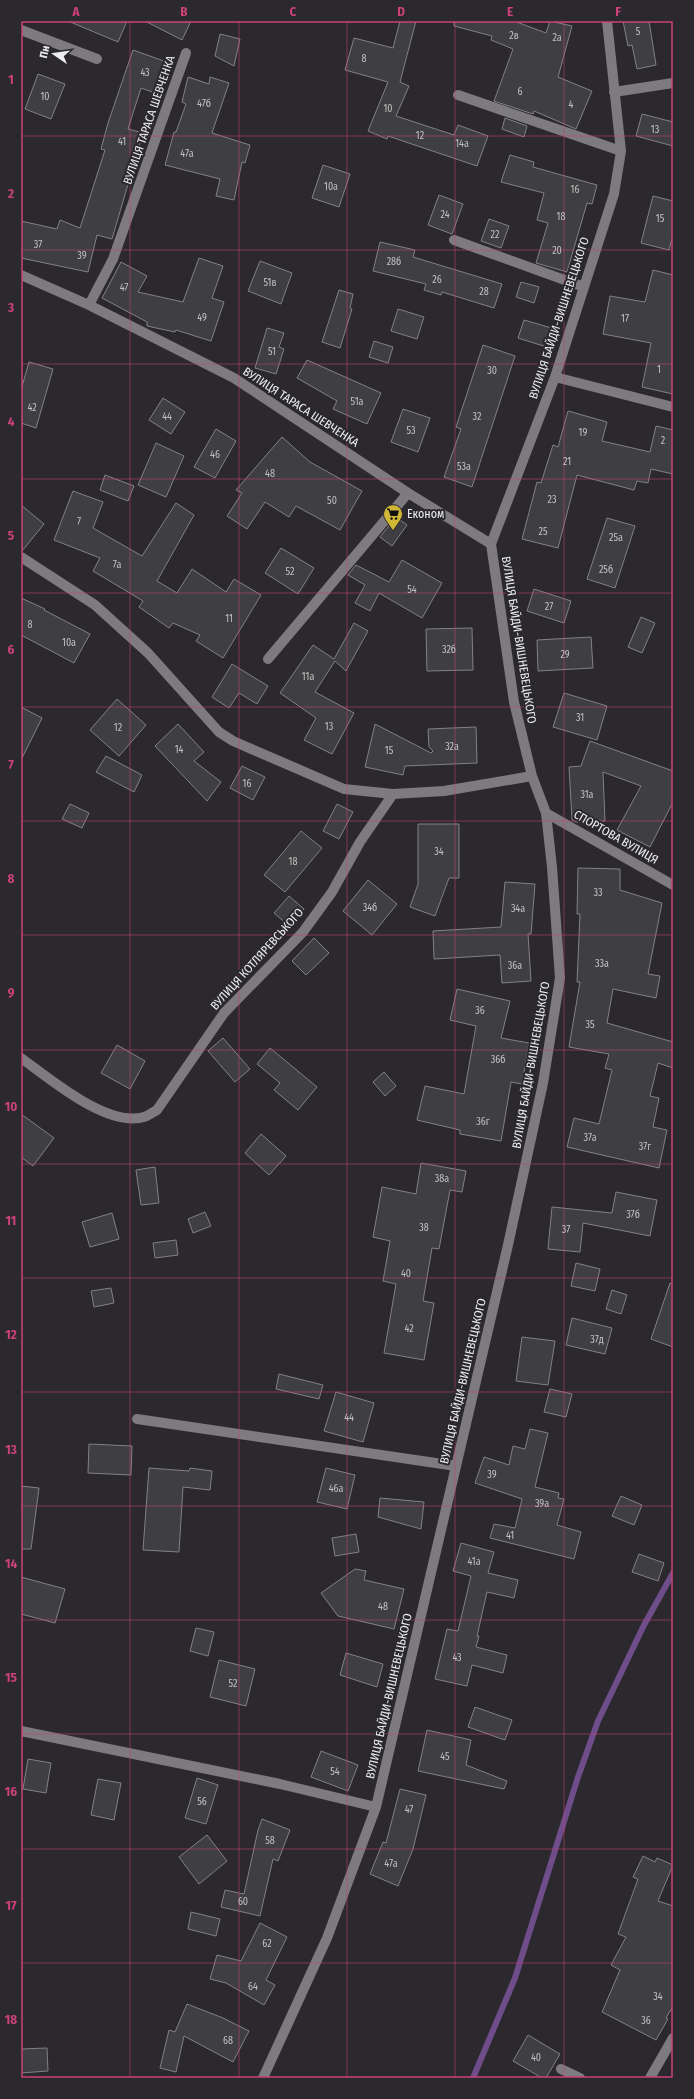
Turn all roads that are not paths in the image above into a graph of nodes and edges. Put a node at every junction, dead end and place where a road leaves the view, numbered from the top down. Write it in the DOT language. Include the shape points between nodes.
graph roads {
  1 [pos="607,21"];
  2 [pos="21,30"];
  3 [pos="186,53"];
  4 [pos="97,58"];
  5 [pos="673,82"];
  6 [pos="614,92"];
  7 [pos="458,95"];
  8 [pos="621,151"];
  9 [pos="454,240"];
  10 [pos="21,275"];
  11 [pos="584,287"];
  12 [pos="89,305"];
  13 [pos="555,377"];
  14 [pos="673,407"];
  15 [pos="408,493"];
  16 [pos="491,544"];
  17 [pos="21,557"];
  18 [pos="268,659"];
  19 [pos="532,776"];
  20 [pos="393,794"];
  21 [pos="546,813"];
  22 [pos="673,885"];
  23 [pos="21,1058"];
  24 [pos="137,1419"];
  25 [pos="456,1466"];
  26 [pos="21,1731"];
  27 [pos="376,1807"];
  28 [pos="673,2038"];
  29 [pos="561,2069"];
  30 [pos="263,2078"];
  31 [pos="580,2078"];
  32 [pos="650,2078"];
  1 -- 6 [label="street, ВУЛИЦЯ БАЙДИ-ВИШНЕВЕЦЬКОГО"];
  2 -- 4 [label="street"];
  3 -- 12 [label="street, ВУЛИЦЯ ТАРАСА ШЕВЧЕНКА" via="168,98 137,195 115,252"];
  5 -- 6 [label="street"];
  6 -- 8 [label="street, ВУЛИЦЯ БАЙДИ-ВИШНЕВЕЦЬКОГО"];
  7 -- 8 [label="street"];
  8 -- 11 [label="street, ВУЛИЦЯ БАЙДИ-ВИШНЕВЕЦЬКОГО" via="614,194"];
  9 -- 11 [label="street"];
  10 -- 12 [label="street, ВУЛИЦЯ ТАРАСА ШЕВЧЕНКА"];
  11 -- 13 [label="street, ВУЛИЦЯ БАЙДИ-ВИШНЕВЕЦЬКОГО"];
  12 -- 15 [label="street, ВУЛИЦЯ ТАРАСА ШЕВЧЕНКА" via="234,378"];
  13 -- 14 [label="street"];
  13 -- 16 [label="street, ВУЛИЦЯ БАЙДИ-ВИШНЕВЕЦЬКОГО"];
  15 -- 16 [label="street, ВУЛИЦЯ ТАРАСА ШЕВЧЕНКА"];
  15 -- 18 [label="street"];
  16 -- 19 [label="street, ВУЛИЦЯ БАЙДИ-ВИШНЕВЕЦЬКОГО" via="514,702"];
  17 -- 20 [label="street" via="95,605 148,653 219,732 233,741 344,789"];
  19 -- 20 [label="street" via="444,791"];
  19 -- 21 [label="street, ВУЛИЦЯ БАЙДИ-ВИШНЕВЕЦЬКОГО"];
  20 -- 23 [label="street, ВУЛИЦЯ КОТЛЯРЕВСЬКОГО" via="360,842 332,892 302,932 224,1014 157,1110 143,1117 123,1118 105,1113 74,1096"];
  21 -- 22 [label="street, СПОРТОВА ВУЛИЦЯ"];
  21 -- 25 [label="street, ВУЛИЦЯ БАЙДИ-ВИШНЕВЕЦЬКОГО" via="560,978 543,1083"];
  24 -- 25 [label="street"];
  25 -- 27 [label="street, ВУЛИЦЯ БАЙДИ-ВИШНЕВЕЦЬКОГО"];
  26 -- 27 [label="street" via="280,1784"];
  27 -- 30 [label="street, ВУЛИЦЯ БАЙДИ-ВИШНЕВЕЦЬКОГО" via="327,1938"];
  28 -- 32 [label="street"];
  29 -- 31 [label="street"];
}
